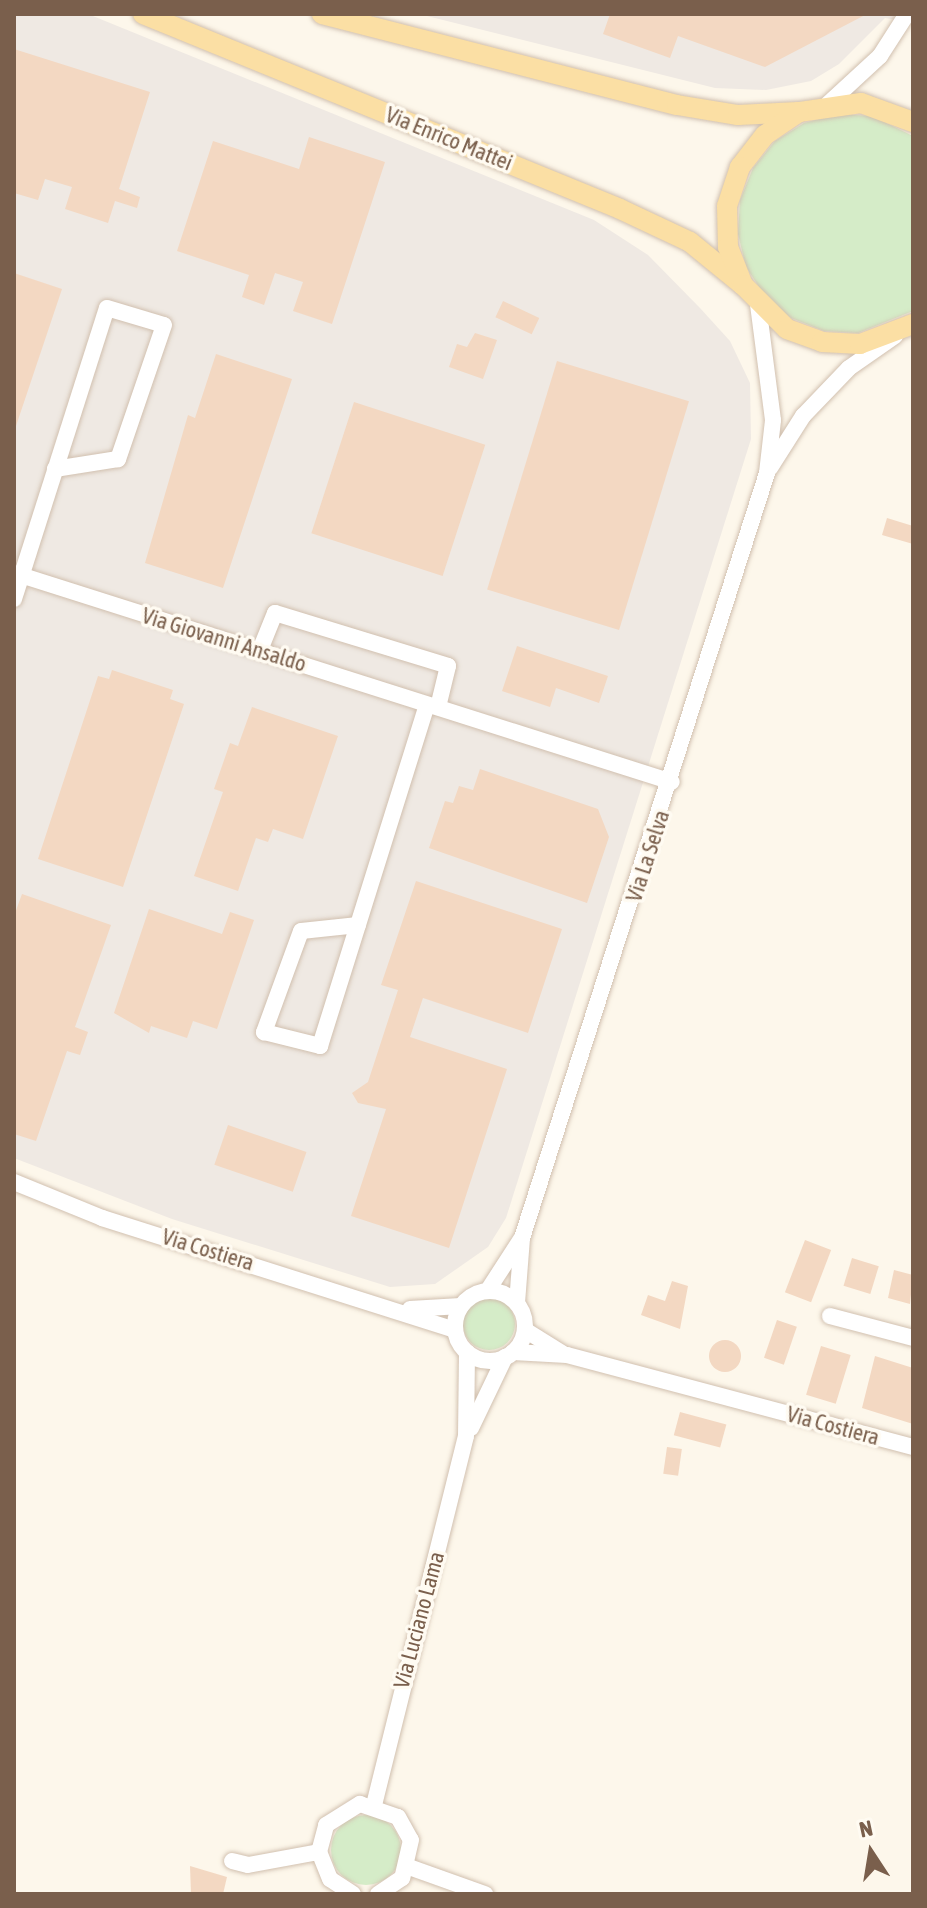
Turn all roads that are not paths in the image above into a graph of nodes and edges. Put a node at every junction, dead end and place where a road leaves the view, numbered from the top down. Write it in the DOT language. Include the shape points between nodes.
graph roads {
  1 [pos="143,14"];
  2 [pos="322,14"];
  3 [pos="907,14"];
  4 [pos="828,104"];
  5 [pos="799,112"];
  6 [pos="913,122"];
  7 [pos="743,285"];
  8 [pos="758,305"];
  9 [pos="906,330"];
  10 [pos="55,469"];
  11 [pos="767,473"];
  12 [pos="18,574"];
  13 [pos="14,599"];
  14 [pos="260,650"];
  15 [pos="432,706"];
  16 [pos="672,782"];
  17 [pos="358,925"];
  18 [pos="14,1182"];
  19 [pos="522,1238"];
  20 [pos="488,1290"];
  21 [pos="517,1303"];
  22 [pos="461,1306"];
  23 [pos="404,1309"];
  24 [pos="830,1316"];
  25 [pos="455,1330"];
  26 [pos="525,1330"];
  27 [pos="913,1338"];
  28 [pos="467,1352"];
  29 [pos="509,1355"];
  30 [pos="567,1355"];
  31 [pos="466,1436"];
  32 [pos="913,1447"];
  33 [pos="374,1805"];
  34 [pos="319,1852"];
  35 [pos="232,1861"];
  36 [pos="409,1867"];
  37 [pos="353,1894"];
  38 [pos="378,1894"];
  39 [pos="485,1894"];
  1 -- 7 [label="main road, Via Enrico Mattei" via="620,209 690,242"];
  2 -- 5 [label="main road" via="677,105 738,115"];
  3 -- 4 [label="street" via="880,56"];
  4 -- 5 [label="main road"];
  4 -- 6 [label="main road" via="861,103"];
  5 -- 7 [label="main road" via="765,135 740,167 727,206 728,247"];
  7 -- 8 [label="main road"];
  8 -- 9 [label="main road" via="787,329 822,342 860,344"];
  8 -- 11 [label="street, Via La Selva" via="773,420"];
  9 -- 11 [label="street, Via La Selva" via="849,368 803,416"];
  10 -- 10 [label="street" via="118,459 164,325 107,308"];
  10 -- 12 [label="street"];
  11 -- 16 [label="street, Via La Selva"];
  12 -- 13 [label="street"];
  12 -- 14 [label="street, Via Giovanni Ansaldo"];
  14 -- 15 [label="street, Via Giovanni Ansaldo"];
  14 -- 15 [label="street" via="275,613 448,666"];
  15 -- 16 [label="street, Via Giovanni Ansaldo"];
  15 -- 17 [label="street"];
  16 -- 19 [label="street, Via La Selva"];
  17 -- 17 [label="street" via="320,1046 264,1032 301,931"];
  18 -- 23 [label="street, Via Costiera" via="102,1218"];
  19 -- 20 [label="street, Via La Selva"];
  19 -- 21 [label="street, Via La Selva"];
  20 -- 21 [label="street"];
  20 -- 22 [label="street"];
  21 -- 26 [label="street"];
  22 -- 23 [label="street, Via Costiera"];
  22 -- 25 [label="street"];
  23 -- 25 [label="street, Via Costiera"];
  24 -- 27 [label="street"];
  25 -- 28 [label="street"];
  26 -- 29 [label="street"];
  26 -- 30 [label="street, Via Costiera"];
  28 -- 29 [label="street" via="485,1360"];
  28 -- 31 [label="street, Via Luciano Lama"];
  29 -- 30 [label="street, Via Costiera"];
  29 -- 31 [label="street, Via Luciano Lama"];
  30 -- 32 [label="street, Via Costiera"];
  31 -- 33 [label="street, Via Luciano Lama"];
  33 -- 34 [label="street" via="336,1815"];
  33 -- 36 [label="street" via="406,1828"];
  34 -- 35 [label="street" via="248,1865"];
  34 -- 37 [label="street" via="330,1879"];
  36 -- 38 [label="street" via="393,1887"];
  36 -- 39 [label="street"];
}
